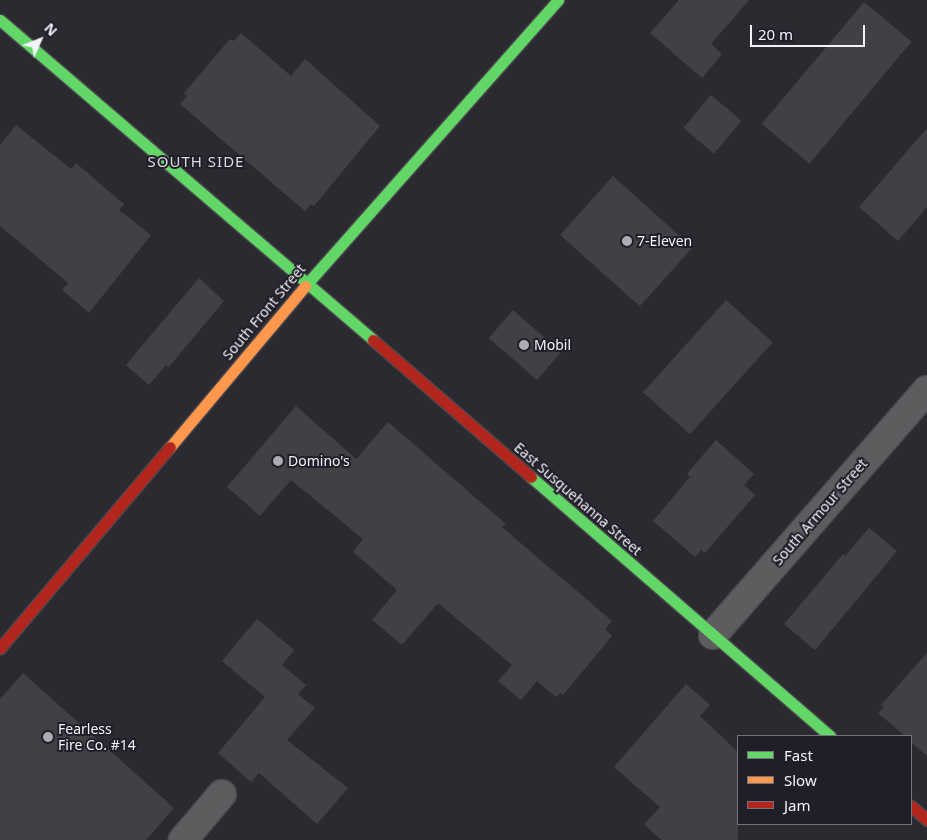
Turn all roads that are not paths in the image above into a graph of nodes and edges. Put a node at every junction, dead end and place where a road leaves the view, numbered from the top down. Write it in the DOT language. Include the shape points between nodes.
graph roads {
  1 [pos="558,0"];
  2 [pos="0,20"];
  3 [pos="307,284"];
  4 [pos="927,390"];
  5 [pos="713,635"];
  6 [pos="0,648"];
  7 [pos="829,735"];
  8 [pos="222,794"];
  9 [pos="912,807"];
  10 [pos="927,820"];
  11 [pos="183,840"];
  1 -- 3 [label="main road, South Front Street"];
  2 -- 3 [label="main road, East Susquehanna Street"];
  3 -- 5 [label="main road, East Susquehanna Street"];
  3 -- 6 [label="main road, South Front Street"];
  4 -- 5 [label="street, South Armour Street"];
  5 -- 7 [label="main road, East Susquehanna Street"];
  8 -- 11 [label="street"];
  9 -- 10 [label="main road"];
}
